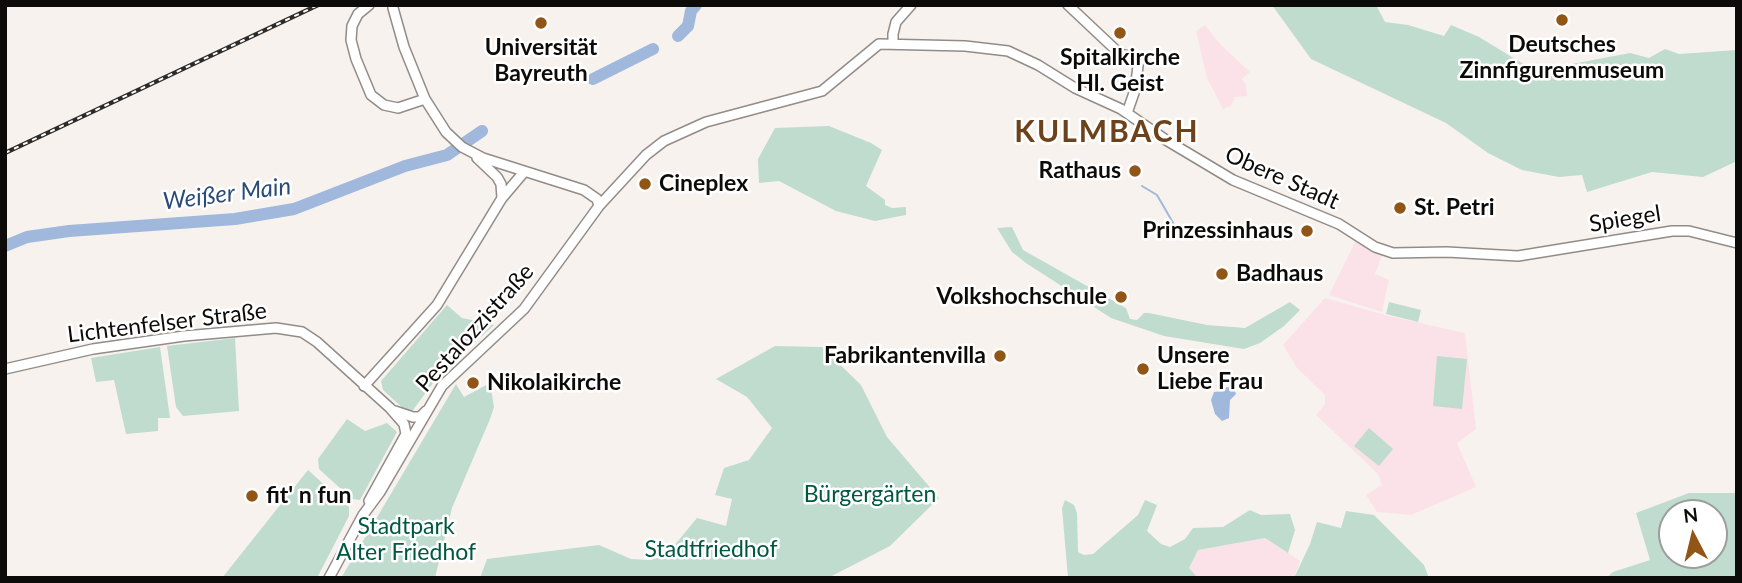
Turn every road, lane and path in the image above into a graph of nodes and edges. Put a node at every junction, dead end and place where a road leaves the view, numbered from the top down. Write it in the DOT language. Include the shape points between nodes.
graph roads {
  1 [pos="369,5"];
  2 [pos="911,5"];
  3 [pos="1068,5"];
  4 [pos="393,8"];
  5 [pos="893,43"];
  6 [pos="425,99"];
  7 [pos="1127,113"];
  8 [pos="469,151"];
  9 [pos="524,172"];
  10 [pos="502,198"];
  11 [pos="599,206"];
  12 [pos="1737,243"];
  13 [pos="1489,256"];
  14 [pos="5,369"];
  15 [pos="364,386"];
  16 [pos="390,408"];
  17 [pos="426,411"];
  18 [pos="406,429"];
  19 [pos="363,515"];
  20 [pos="329,578"];
  1 -- 6 [label="street" via="358,14 351,40 371,95 398,108"];
  2 -- 5 [label="street" via="896,22"];
  3 -- 7 [label="street" via="1120,54 1139,58"];
  4 -- 6 [label="street"];
  5 -- 7 [label="street, Obere Stadt" via="1008,51"];
  5 -- 11 [label="street, Pestalozzistraße" via="874,46 822,91 684,131 646,155"];
  6 -- 8 [label="street" via="446,132"];
  7 -- 13 [label="street, Obere Stadt" via="1233,180 1339,225 1375,247 1393,253"];
  8 -- 9 [label="street"];
  8 -- 10 [label="street" via="498,177"];
  9 -- 10 [label="street"];
  9 -- 11 [label="street" via="584,190"];
  10 -- 15 [label="street" via="437,305"];
  11 -- 17 [label="street, Pestalozzistraße" via="524,309 442,386"];
  12 -- 13 [label="street, Spiegel" via="1672,231 1518,256"];
  14 -- 15 [label="street, Lichtenfelser Straße" via="107,347 276,328 302,332"];
  15 -- 16 [label="street, Lichtenfelser Straße"];
  16 -- 17 [label="street" via="412,417"];
  16 -- 18 [label="street, Lichtenfelser Straße"];
  17 -- 19 [label="street, Pestalozzistraße"];
  18 -- 19 [label="street, Pestalozzistraße"];
  19 -- 20 [label="street, Pestalozzistraße"];
}
